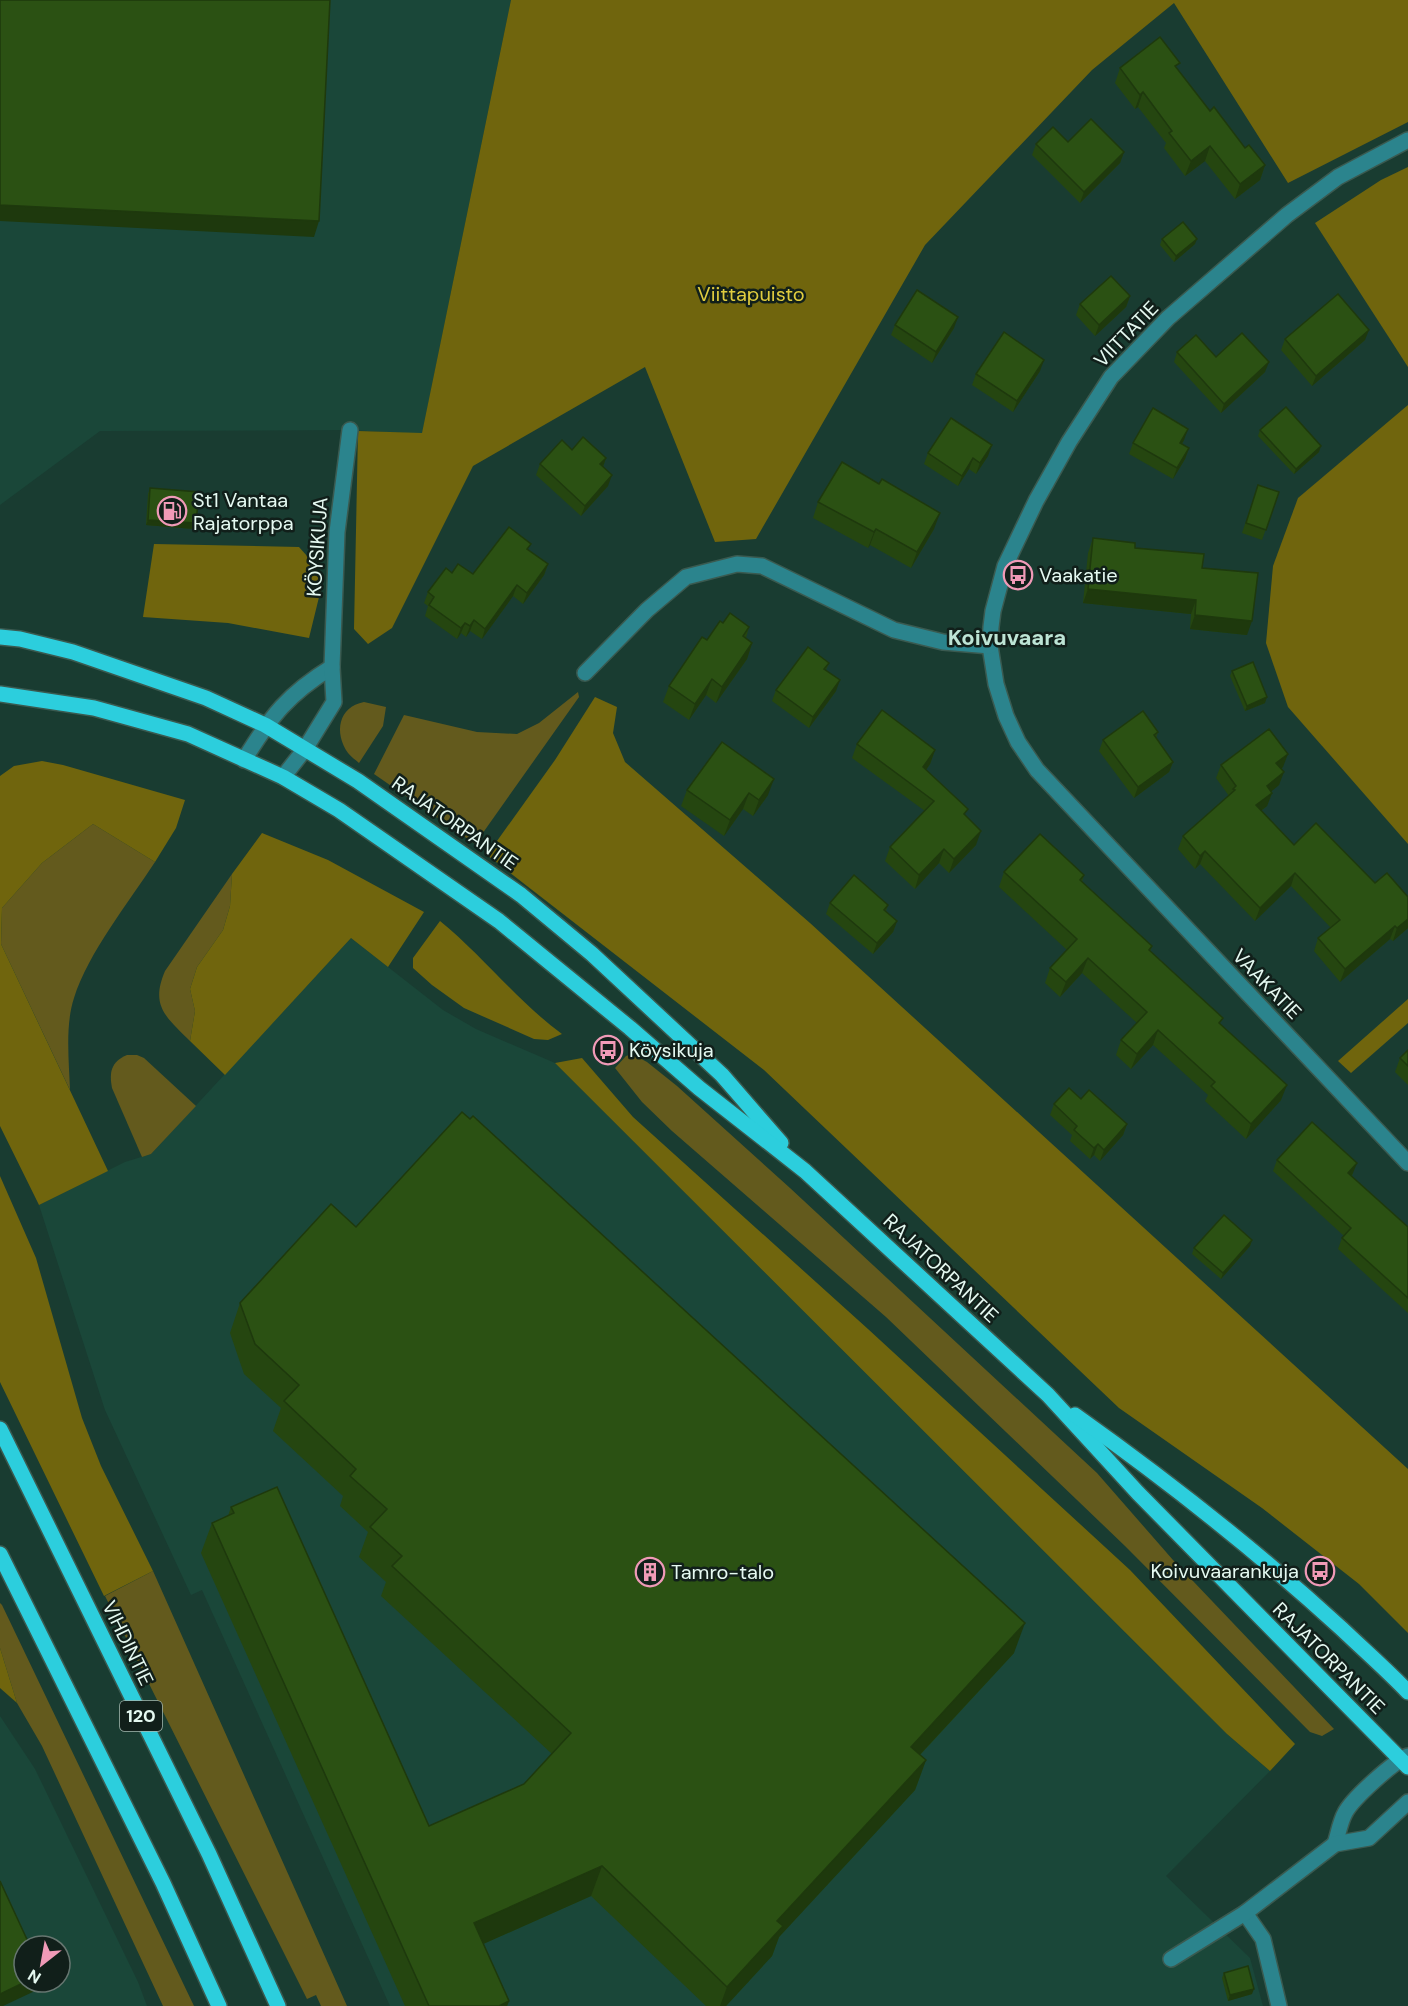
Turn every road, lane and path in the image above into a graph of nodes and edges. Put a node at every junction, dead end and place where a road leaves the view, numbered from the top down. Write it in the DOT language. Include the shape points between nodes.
graph roads {
  1 [pos="1408,140"];
  2 [pos="350,430"];
  3 [pos="0,637"];
  4 [pos="990,646"];
  5 [pos="332,667"];
  6 [pos="585,673"];
  7 [pos="0,694"];
  8 [pos="266,725"];
  9 [pos="305,748"];
  10 [pos="244,760"];
  11 [pos="283,777"];
  12 [pos="1408,1163"];
  13 [pos="805,1171"];
  14 [pos="1048,1395"];
  15 [pos="0,1429"];
  16 [pos="0,1554"];
  17 [pos="1408,1692"];
  18 [pos="1405,1761"];
  19 [pos="1408,1802"];
  20 [pos="1335,1844"];
  21 [pos="1245,1913"];
  22 [pos="1171,1959"];
  23 [pos="219,2006"];
  24 [pos="278,2006"];
  25 [pos="1279,2006"];
  1 -- 4 [label="street, VIITTATIE" via="1338,177 1287,215 1168,318 1111,377 1069,442 1005,566 993,611"];
  2 -- 5 [label="street, KÖYSIKUJA" via="337,532"];
  3 -- 8 [label="main road, RAJATORPANTIE" via="73,652 206,698"];
  4 -- 6 [label="street" via="943,642 894,630 762,566 737,564 687,577 647,610"];
  4 -- 12 [label="street, VAAKATIE" via="1006,716 1037,770"];
  5 -- 8 [label="street" via="307,682"];
  5 -- 9 [label="street, KÖYSIKUJA" via="334,702"];
  7 -- 10 [label="main road, RAJATORPANTIE" via="94,708 188,734"];
  8 -- 9 [label="main road, RAJATORPANTIE"];
  8 -- 10 [label="street"];
  9 -- 11 [label="street, KÖYSIKUJA"];
  9 -- 13 [label="main road, RAJATORPANTIE" via="358,780 521,895 592,954 722,1075"];
  10 -- 11 [label="main road, RAJATORPANTIE"];
  11 -- 13 [label="main road, RAJATORPANTIE" via="339,810 500,921 699,1088"];
  13 -- 14 [label="main road, RAJATORPANTIE"];
  14 -- 17 [label="main road, RAJATORPANTIE" via="1224,1527 1303,1593"];
  14 -- 18 [label="main road, RAJATORPANTIE" via="1146,1501"];
  15 -- 24 [label="main road, VIHDINTIE / 120" via="209,1854"];
  16 -- 23 [label="main road, 120" via="163,1882"];
  18 -- 20 [label="street" via="1362,1793 1345,1812"];
  19 -- 20 [label="street" via="1369,1838"];
  20 -- 21 [label="street"];
  21 -- 22 [label="street"];
  21 -- 25 [label="street" via="1263,1939"];
}
